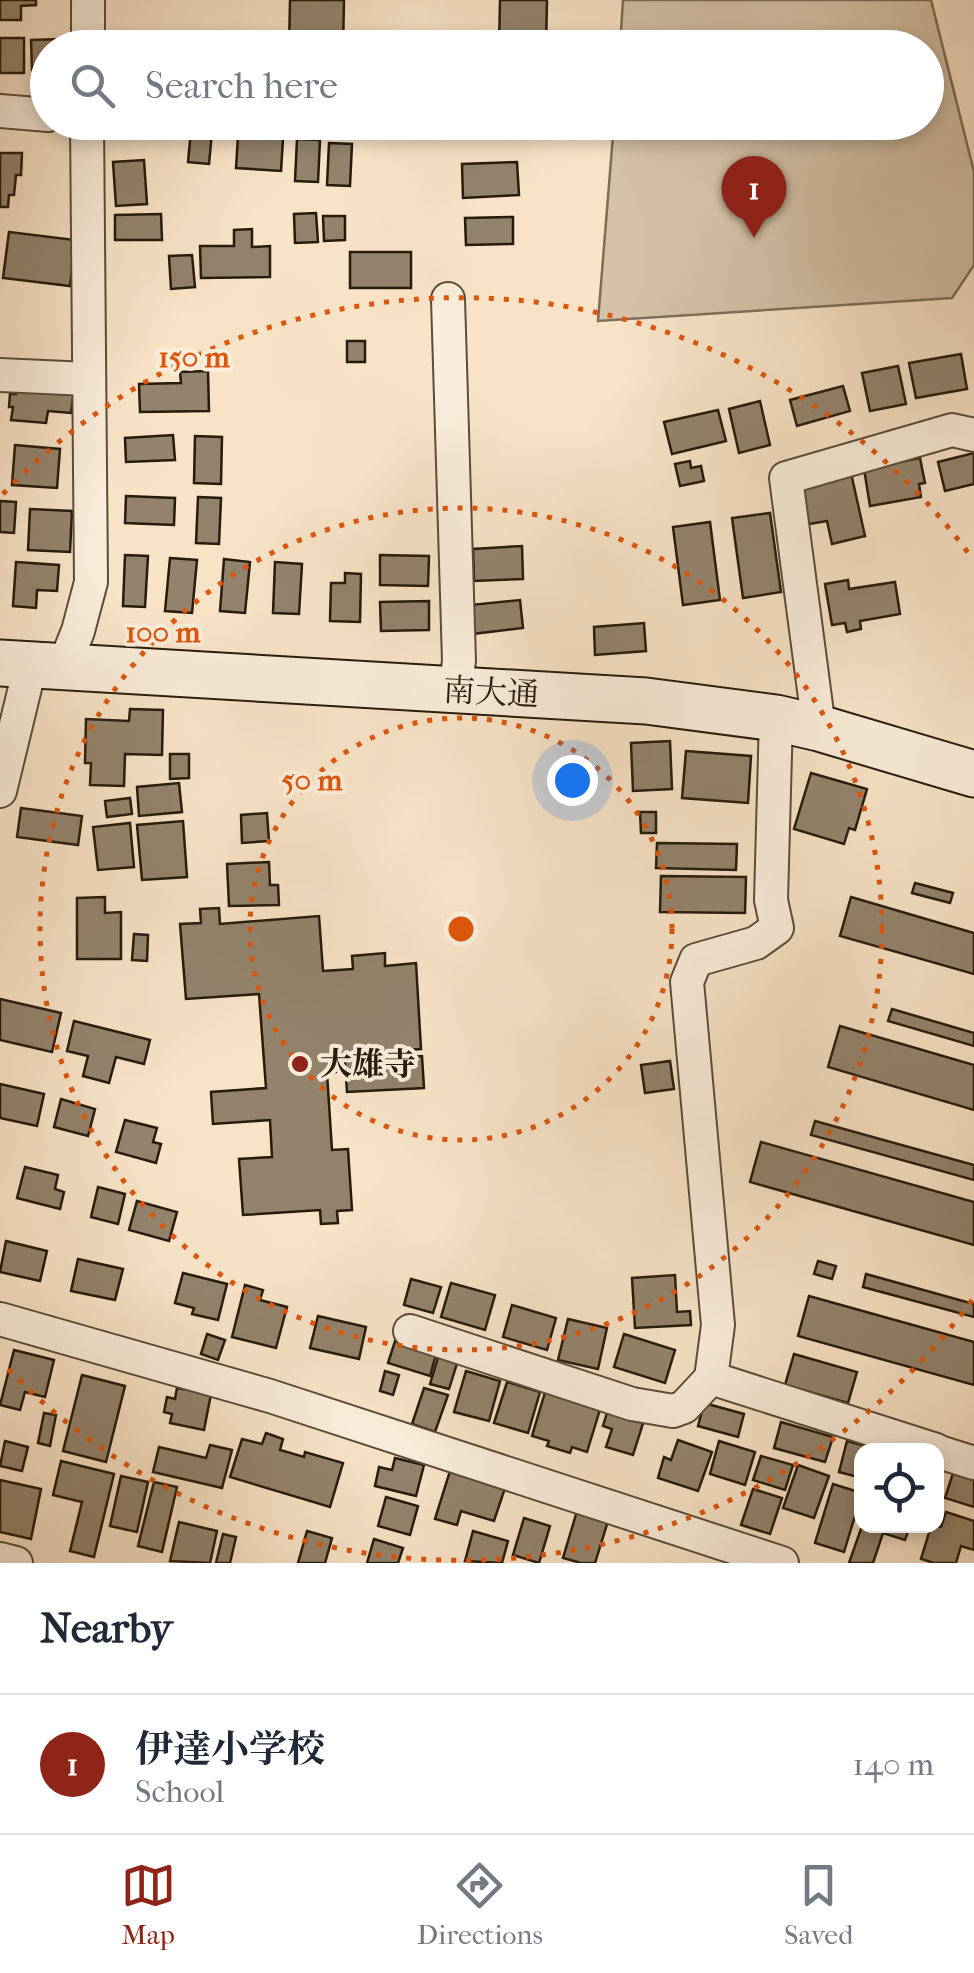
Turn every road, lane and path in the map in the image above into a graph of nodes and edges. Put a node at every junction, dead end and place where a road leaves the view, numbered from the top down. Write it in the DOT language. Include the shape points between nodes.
graph roads {
  1 [pos="88,0"];
  2 [pos="88,30"];
  3 [pos="0,111"];
  4 [pos="30,114"];
  5 [pos="88,140"];
  6 [pos="448,299"];
  7 [pos="0,375"];
  8 [pos="88,380"];
  9 [pos="974,434"];
  10 [pos="32,664"];
  11 [pos="455,691"];
  12 [pos="776,718"];
  13 [pos="819,728"];
  14 [pos="974,774"];
  15 [pos="0,790"];
  16 [pos="0,1319"];
  17 [pos="410,1331"];
  18 [pos="710,1378"];
  19 [pos="911,1443"];
  20 [pos="944,1454"];
  21 [pos="974,1463"];
  22 [pos="0,1559"];
  23 [pos="16,1563"];
  24 [pos="782,1563"];
  1 -- 2 [label="street"];
  3 -- 4 [label="street"];
  5 -- 8 [label="street"];
  6 -- 11 [label="street"];
  7 -- 8 [label="street"];
  8 -- 10 [label="street" via="91,582 78,632"];
  9 -- 13 [label="street" via="952,430 786,478"];
  10 -- 11 [label="street, 南大通"];
  10 -- 15 [label="street"];
  11 -- 12 [label="street, 南大通" via="646,701"];
  12 -- 13 [label="street, 南大通"];
  12 -- 18 [label="street" via="777,928 756,944 696,960 687,982 718,1325"];
  13 -- 14 [label="street, 南大通"];
  16 -- 24 [label="street" via="270,1396"];
  17 -- 18 [label="street" via="659,1409 684,1407"];
  18 -- 19 [label="street"];
  20 -- 21 [label="street"];
  22 -- 23 [label="street"];
}
